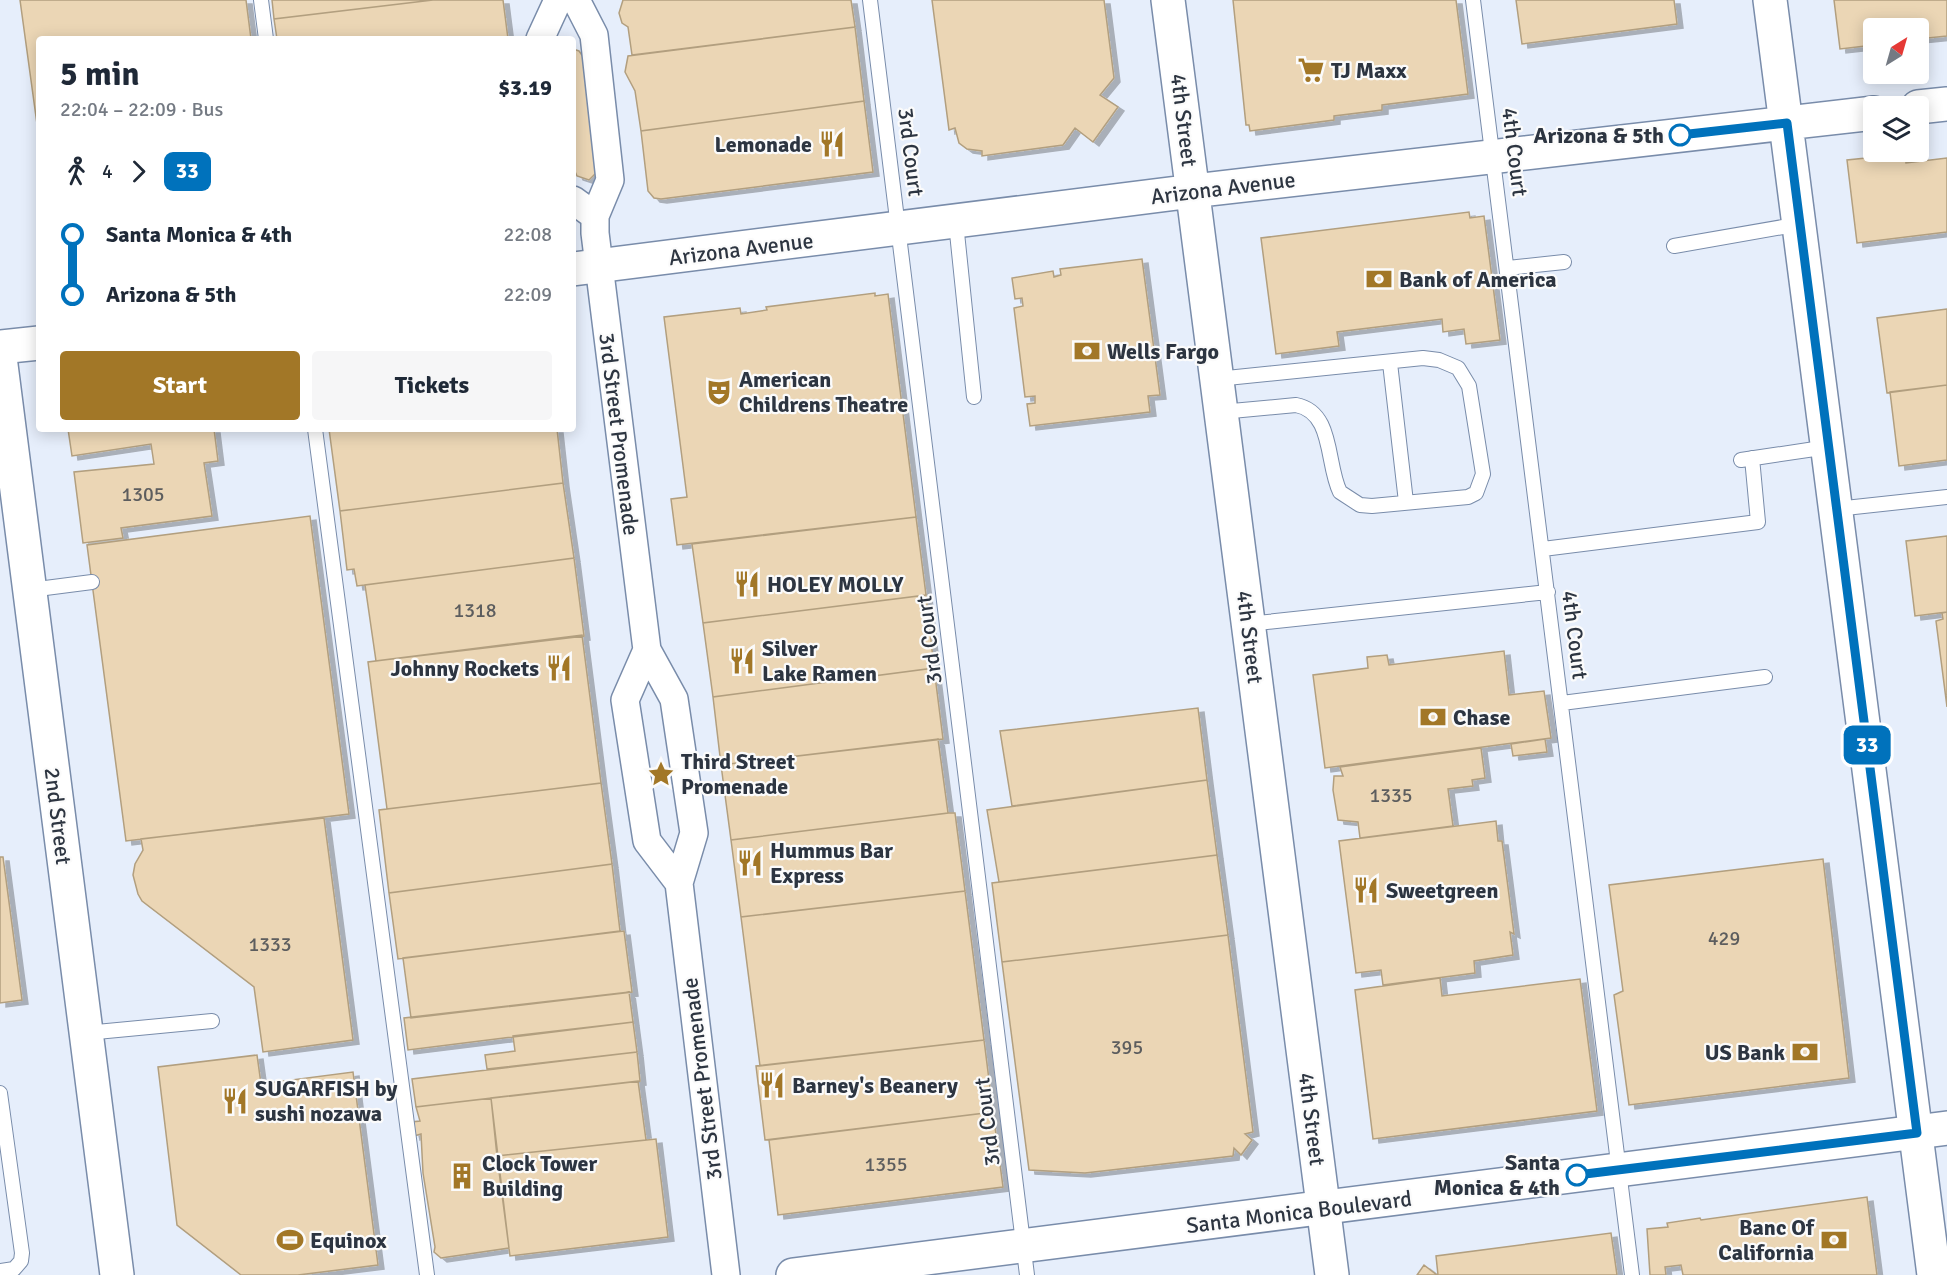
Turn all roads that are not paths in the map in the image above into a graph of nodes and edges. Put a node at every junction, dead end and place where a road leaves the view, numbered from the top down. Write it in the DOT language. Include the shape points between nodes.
graph roads {
  1 [pos="261,0"];
  2 [pos="558,0"];
  3 [pos="576,0"];
  4 [pos="870,0"];
  5 [pos="1168,0"];
  6 [pos="1473,0"];
  7 [pos="1770,0"];
  8 [pos="266,36"];
  9 [pos="541,36"];
  10 [pos="1947,104"];
  11 [pos="1929,106"];
  12 [pos="1863,114"];
  13 [pos="1787,123"];
  14 [pos="1494,156"];
  15 [pos="1193,191"];
  16 [pos="576,202"];
  17 [pos="595,216"];
  18 [pos="956,223"];
  19 [pos="1800,224"];
  20 [pos="900,230"];
  21 [pos="1674,246"];
  22 [pos="1564,262"];
  23 [pos="586,268"];
  24 [pos="1508,268"];
  25 [pos="36,343"];
  26 [pos="0,348"];
  27 [pos="0,357"];
  28 [pos="1390,363"];
  29 [pos="1217,379"];
  30 [pos="974,397"];
  31 [pos="1221,412"];
  32 [pos="315,432"];
  33 [pos="1828,447"];
  34 [pos="1947,497"];
  35 [pos="1406,502"];
  36 [pos="1836,509"];
  37 [pos="1543,549"];
  38 [pos="92,582"];
  39 [pos="30,590"];
  40 [pos="1548,592"];
  41 [pos="1248,624"];
  42 [pos="647,650"];
  43 [pos="1765,677"];
  44 [pos="1562,704"];
  45 [pos="679,884"];
  46 [pos="212,1021"];
  47 [pos="86,1033"];
  48 [pos="0,1093"];
  49 [pos="1932,1131"];
  50 [pos="1619,1170"];
  51 [pos="1324,1209"];
  52 [pos="1025,1261"];
  53 [pos="0,1271"];
  54 [pos="117,1275"];
  55 [pos="427,1275"];
  56 [pos="726,1275"];
  57 [pos="793,1275"];
  58 [pos="1332,1275"];
  59 [pos="1632,1275"];
  60 [pos="1934,1275"];
  1 -- 8 [label="lane"];
  2 -- 9 [label="street"];
  3 -- 17 [label="street, 3rd Street Promenade" via="594,35 610,180"];
  4 -- 20 [label="lane, 3rd Court"];
  5 -- 15 [label="street, 4th Street"];
  6 -- 14 [label="lane, 4th Court"];
  7 -- 13 [label="street"];
  10 -- 11 [label="street"];
  12 -- 13 [label="street, Arizona Avenue"];
  13 -- 14 [label="street, Arizona Avenue"];
  13 -- 19 [label="street"];
  14 -- 15 [label="street, Arizona Avenue"];
  14 -- 24 [label="lane, 4th Court"];
  15 -- 18 [label="street, Arizona Avenue"];
  15 -- 29 [label="street, 4th Street"];
  16 -- 17 [label="street"];
  17 -- 23 [label="street, 3rd Street Promenade"];
  18 -- 20 [label="street, Arizona Avenue"];
  18 -- 30 [label="lane"];
  19 -- 21 [label="lane"];
  19 -- 33 [label="street"];
  20 -- 23 [label="street, Arizona Avenue"];
  20 -- 52 [label="lane, 3rd Court"];
  22 -- 24 [label="lane"];
  23 -- 42 [label="street, 3rd Street Promenade"];
  24 -- 37 [label="lane, 4th Court"];
  25 -- 26 [label="street"];
  27 -- 39 [label="street, 2nd Street"];
  28 -- 29 [label="lane"];
  28 -- 35 [label="lane"];
  28 -- 35 [label="lane" via="1423,358 1448,362 1458,369 1469,386 1483,474 1476,493 1468,497"];
  29 -- 31 [label="street, 4th Street"];
  31 -- 35 [label="lane" via="1306,407 1322,422 1340,492 1360,505"];
  31 -- 41 [label="street, 4th Street"];
  32 -- 55 [label="lane"];
  33 -- 36 [label="street"];
  33 -- 37 [label="lane" via="1747,459 1758,522"];
  34 -- 36 [label="lane"];
  36 -- 49 [label="street"];
  37 -- 40 [label="lane, 4th Court"];
  38 -- 39 [label="lane"];
  39 -- 47 [label="street, 2nd Street"];
  40 -- 41 [label="lane"];
  40 -- 44 [label="lane, 4th Court"];
  41 -- 51 [label="street, 4th Street"];
  42 -- 45 [label="street, 3rd Street Promenade" via="674,699 694,833"];
  42 -- 45 [label="street, 3rd Street Promenade" via="625,700 647,841"];
  43 -- 44 [label="lane"];
  44 -- 50 [label="lane, 4th Court"];
  45 -- 56 [label="street, 3rd Street Promenade"];
  46 -- 47 [label="lane"];
  47 -- 54 [label="street, 2nd Street"];
  48 -- 53 [label="lane" via="22,1253 14,1269"];
  49 -- 50 [label="street, Santa Monica Boulevard"];
  49 -- 60 [label="street"];
  50 -- 51 [label="street, Santa Monica Boulevard"];
  50 -- 59 [label="lane, 4th Court"];
  51 -- 52 [label="street, Santa Monica Boulevard"];
  51 -- 58 [label="street, 4th Street"];
  52 -- 57 [label="street, Santa Monica Boulevard"];
}
